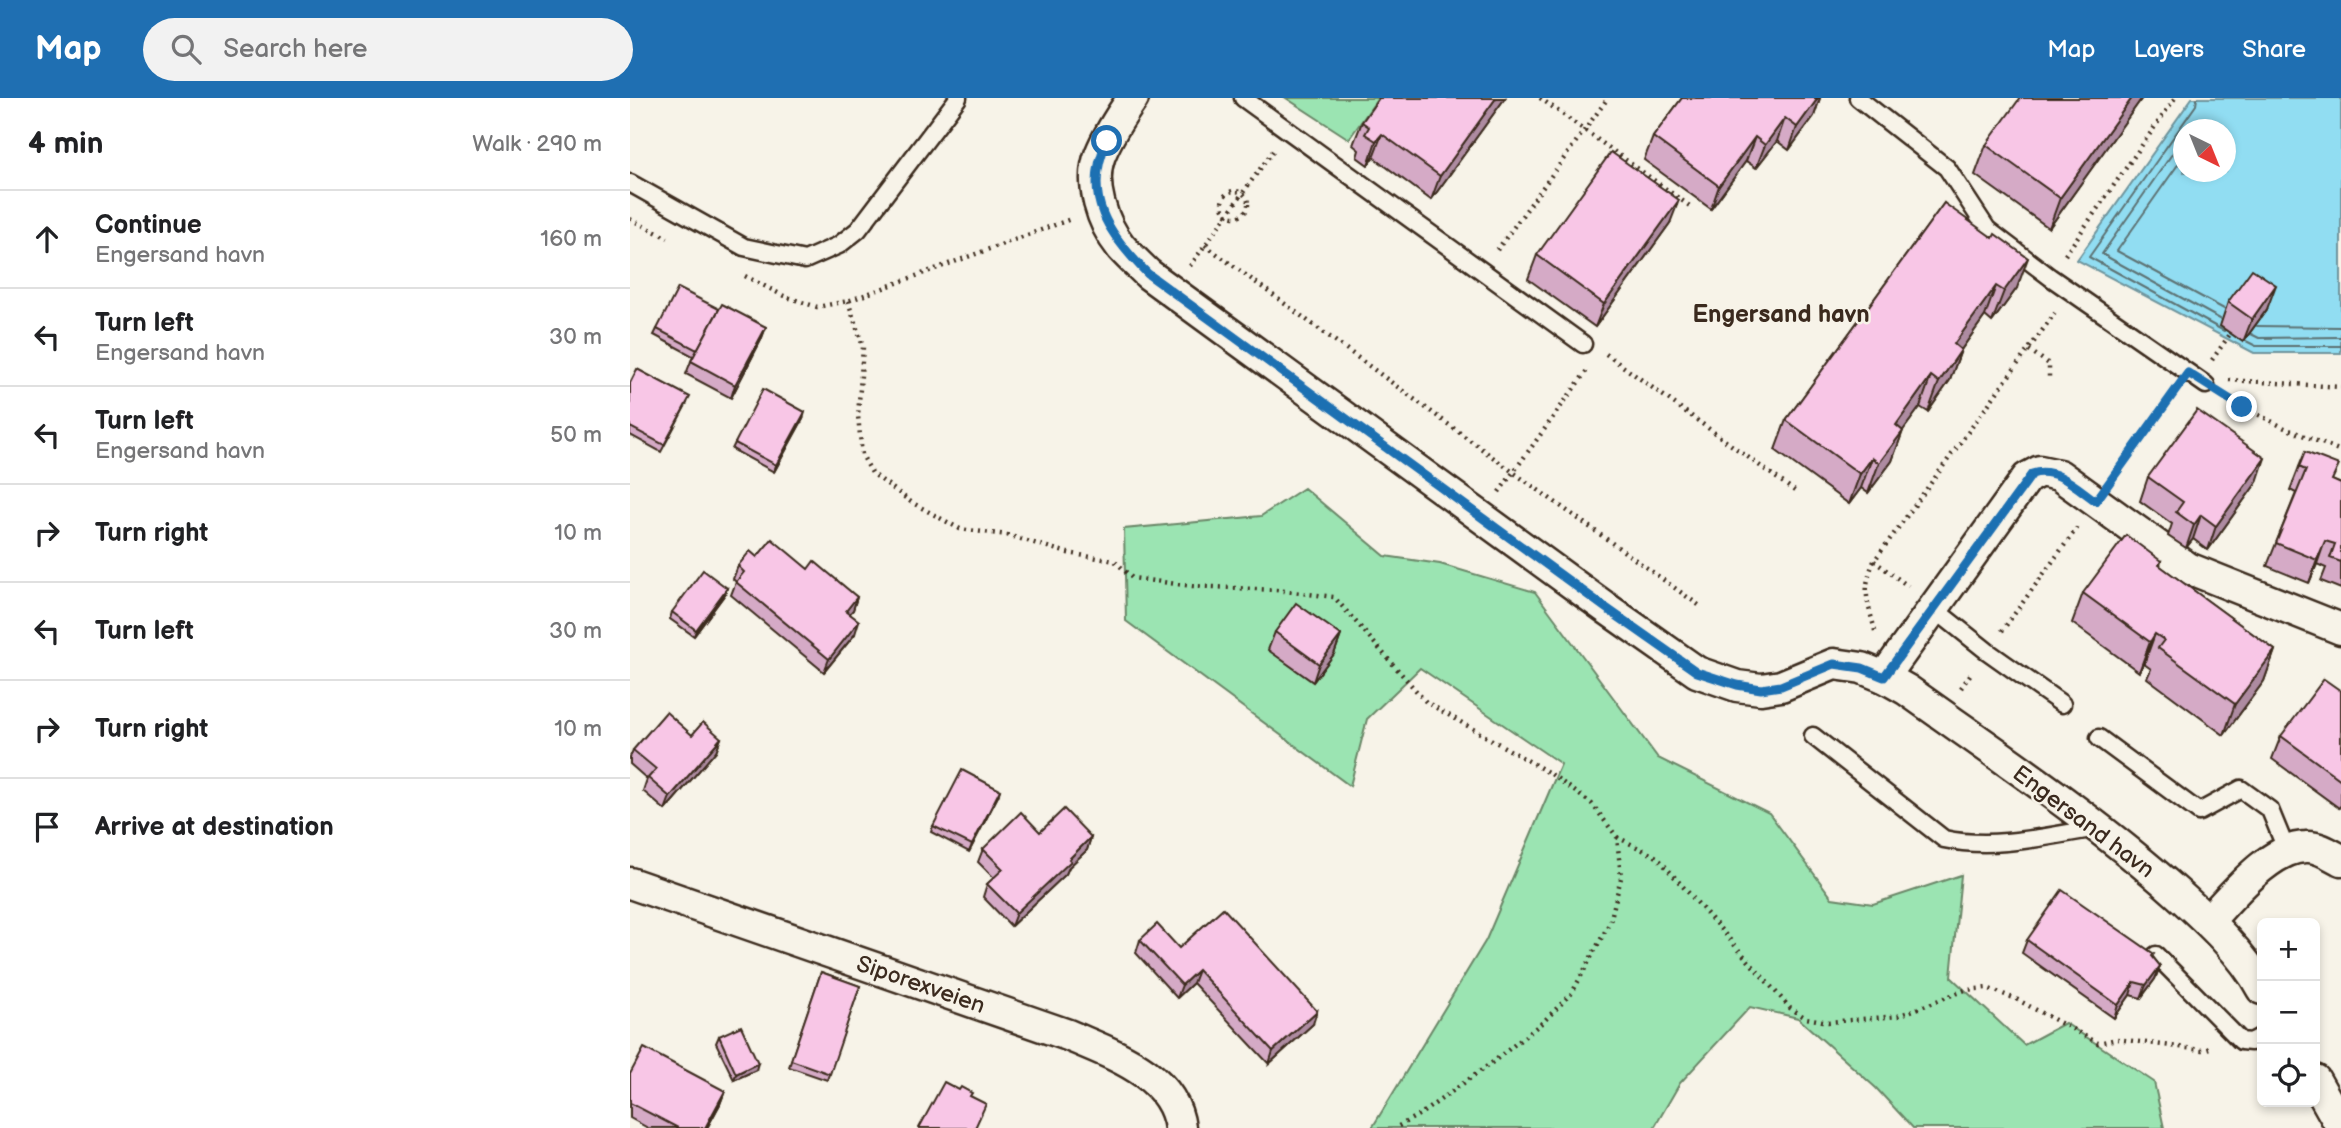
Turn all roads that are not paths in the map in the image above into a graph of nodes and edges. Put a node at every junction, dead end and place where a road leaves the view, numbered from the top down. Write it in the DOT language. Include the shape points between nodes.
graph roads {
  1 [pos="958,98"];
  2 [pos="1133,98"];
  3 [pos="1243,98"];
  4 [pos="1858,98"];
  5 [pos="630,183"];
  6 [pos="1583,344"];
  7 [pos="2206,385"];
  8 [pos="1933,608"];
  9 [pos="2341,629"];
  10 [pos="1884,677"];
  11 [pos="2062,704"];
  12 [pos="1813,736"];
  13 [pos="2099,738"];
  14 [pos="2097,828"];
  15 [pos="2286,849"];
  16 [pos="2341,860"];
  17 [pos="630,883"];
  18 [pos="2208,921"];
  19 [pos="2156,956"];
  20 [pos="2258,981"];
  21 [pos="2257,1039"];
  22 [pos="2320,1089"];
  23 [pos="2341,1126"];
  24 [pos="1180,1128"];
  1 -- 5 [label="lane" via="858,230 839,245 805,260 744,247"];
  2 -- 10 [label="street, Engersand havn" via="1100,156 1096,172 1100,205 1109,227 1121,247 1148,274 1697,672 1761,689 1781,686 1834,664"];
  3 -- 6 [label="lane"];
  4 -- 7 [label="lane" via="1947,168 1987,229"];
  8 -- 9 [label="street" via="2027,478 2040,471 2059,475 2188,568"];
  8 -- 10 [label="street"];
  8 -- 11 [label="lane"];
  10 -- 14 [label="street, Engersand havn"];
  12 -- 14 [label="lane" via="1944,839 1979,844"];
  13 -- 15 [label="lane" via="2199,812 2241,789 2270,810"];
  14 -- 18 [label="street, Engersand havn"];
  15 -- 16 [label="street" via="2307,846"];
  15 -- 18 [label="street"];
  17 -- 24 [label="street, Siporexveien" via="1068,1035 1113,1055 1149,1075 1163,1090"];
  18 -- 20 [label="street, Engersand havn"];
  19 -- 21 [label="lane" via="2241,1041"];
  22 -- 23 [label="street"];
}
